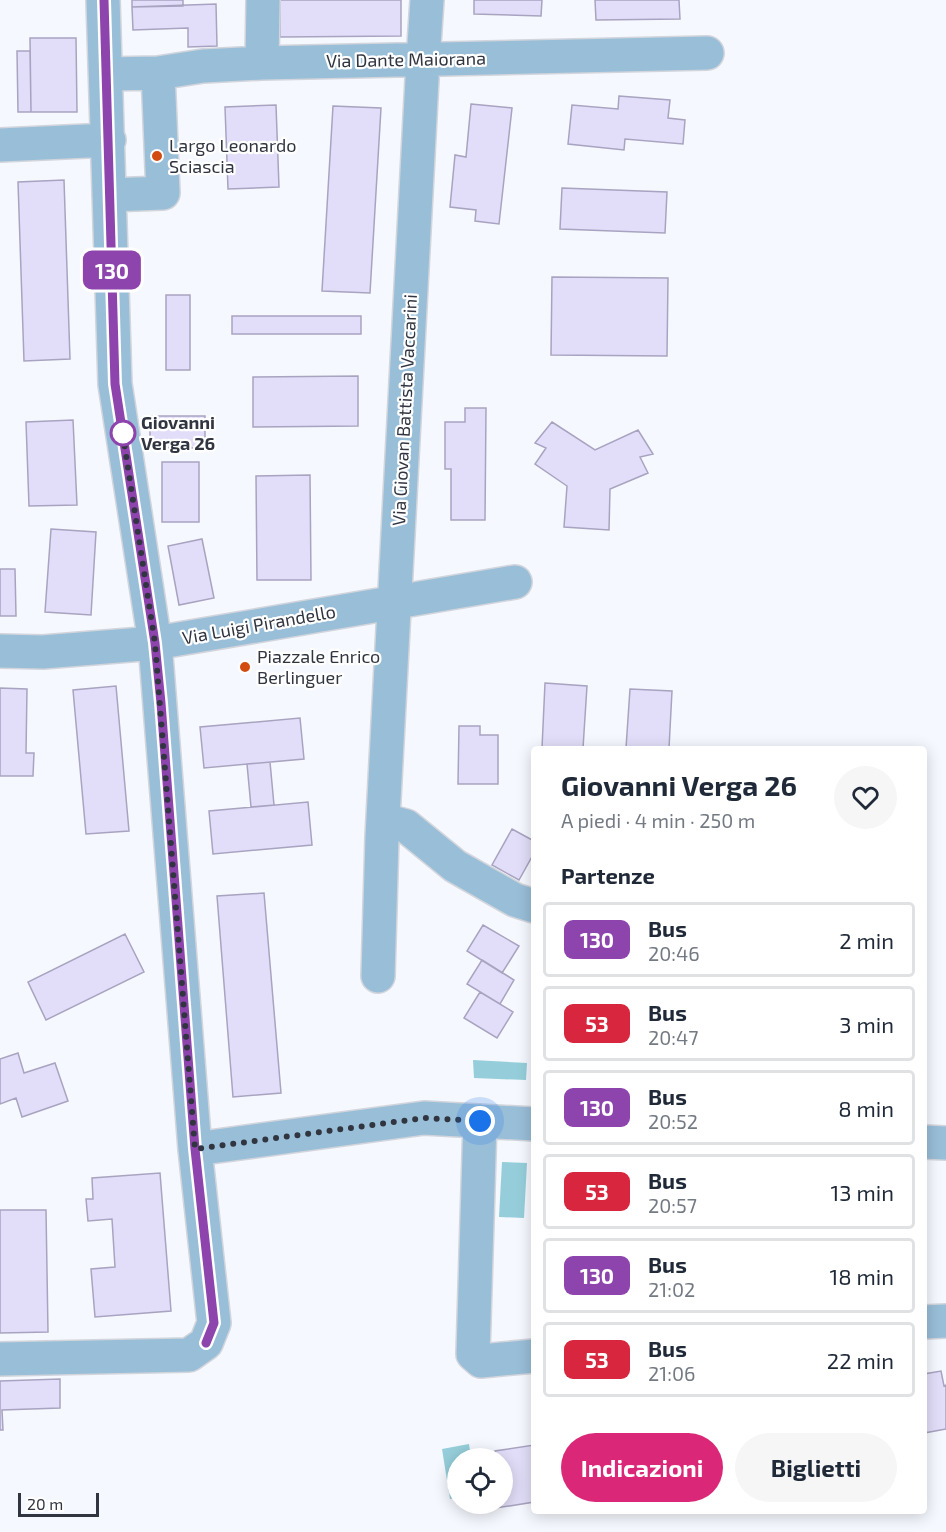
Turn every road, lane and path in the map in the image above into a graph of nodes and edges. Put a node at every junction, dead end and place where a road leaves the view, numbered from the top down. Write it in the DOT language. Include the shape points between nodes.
graph roads {
  1 [pos="104,0"];
  2 [pos="263,0"];
  3 [pos="427,0"];
  4 [pos="707,53"];
  5 [pos="423,60"];
  6 [pos="262,63"];
  7 [pos="158,73"];
  8 [pos="106,75"];
  9 [pos="109,140"];
  10 [pos="0,145"];
  11 [pos="109,195"];
  12 [pos="516,582"];
  13 [pos="395,602"];
  14 [pos="155,643"];
  15 [pos="0,651"];
  16 [pos="383,829"];
  17 [pos="531,905"];
  18 [pos="378,976"];
  19 [pos="480,1121"];
  20 [pos="531,1124"];
  21 [pos="927,1142"];
  22 [pos="946,1143"];
  23 [pos="195,1149"];
  24 [pos="946,1321"];
  25 [pos="927,1322"];
  26 [pos="531,1356"];
  27 [pos="0,1359"];
  1 -- 8 [label="street"];
  2 -- 6 [label="street"];
  3 -- 5 [label="street, Via Giovan Battista Vaccarini"];
  4 -- 5 [label="street, Via Dante Maiorana"];
  5 -- 6 [label="street, Via Dante Maiorana"];
  5 -- 13 [label="street, Via Giovan Battista Vaccarini"];
  6 -- 7 [label="street, Via Dante Maiorana"];
  7 -- 8 [label="street, Via Dante Maiorana"];
  7 -- 11 [label="street" via="163,193"];
  8 -- 9 [label="street"];
  9 -- 10 [label="street"];
  9 -- 11 [label="street"];
  11 -- 14 [label="street" via="115,384"];
  12 -- 13 [label="street, Via Luigi Pirandello"];
  13 -- 14 [label="street, Via Luigi Pirandello"];
  13 -- 16 [label="street, Via Giovan Battista Vaccarini"];
  14 -- 15 [label="street, Via Luigi Pirandello" via="42,652"];
  14 -- 23 [label="street"];
  16 -- 17 [label="street" via="406,826 455,866"];
  16 -- 18 [label="street, Via Giovan Battista Vaccarini"];
  19 -- 20 [label="street"];
  19 -- 23 [label="street" via="424,1118"];
  19 -- 26 [label="street" via="473,1354 481,1360"];
  21 -- 22 [label="street"];
  23 -- 27 [label="street" via="214,1323 206,1343 189,1355"];
  24 -- 25 [label="street"];
}
